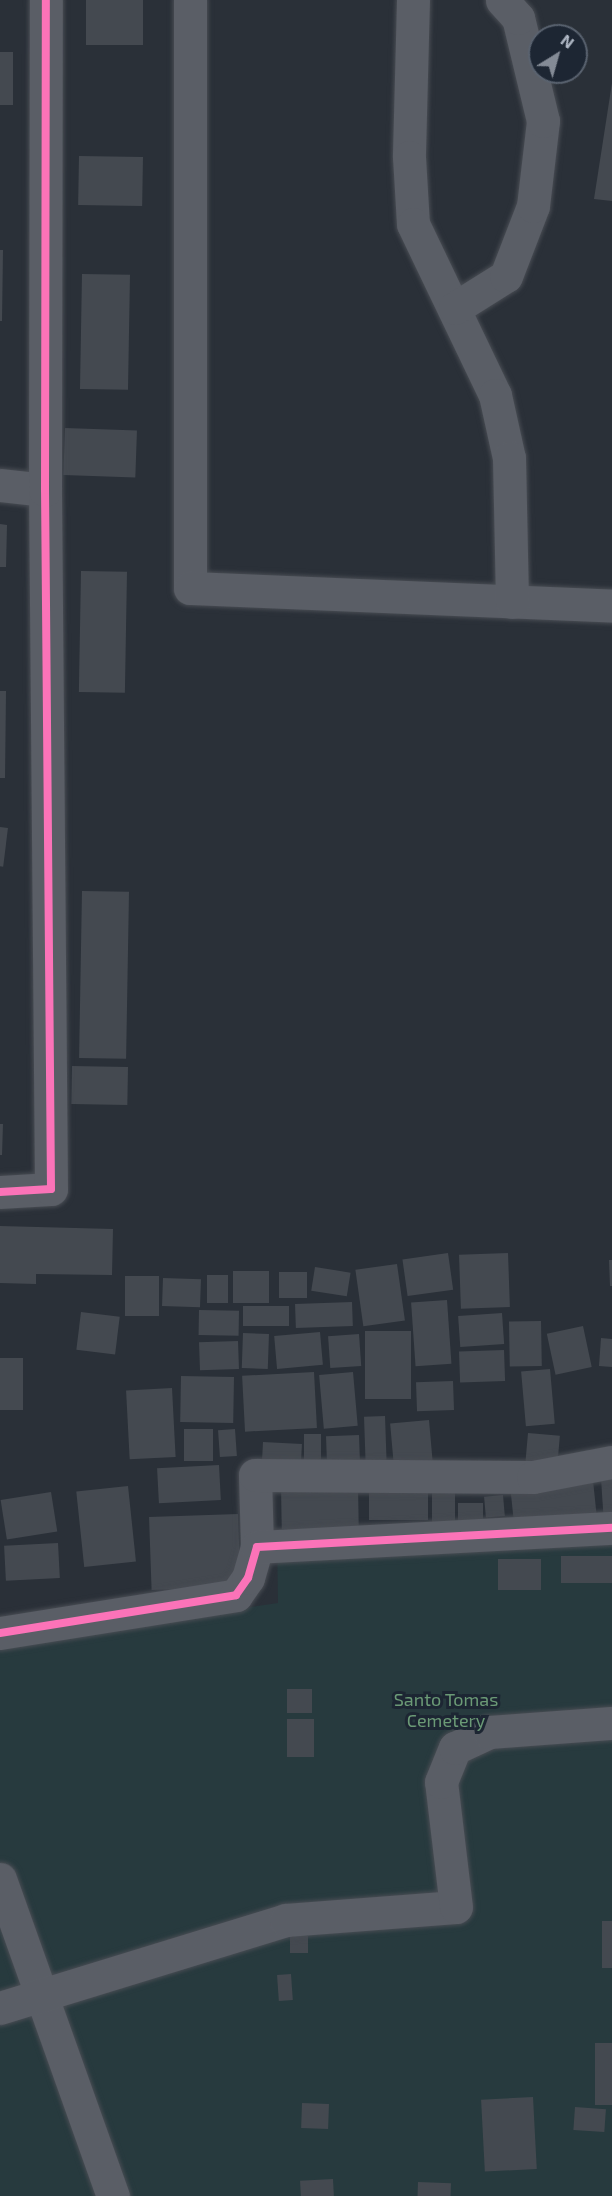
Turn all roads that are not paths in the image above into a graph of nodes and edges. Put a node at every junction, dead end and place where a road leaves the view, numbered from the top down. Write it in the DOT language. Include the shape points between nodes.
graph roads {
  1 [pos="46,0"];
  2 [pos="190,0"];
  3 [pos="413,0"];
  4 [pos="502,0"];
  5 [pos="455,308"];
  6 [pos="0,485"];
  7 [pos="45,490"];
  8 [pos="512,602"];
  9 [pos="612,606"];
  10 [pos="0,1192"];
  11 [pos="612,1462"];
  12 [pos="612,1528"];
  13 [pos="257,1547"];
  14 [pos="0,1633"];
  15 [pos="612,1723"];
  16 [pos="0,1879"];
  17 [pos="41,1998"];
  18 [pos="0,2008"];
  19 [pos="113,2196"];
  1 -- 7 [label="street"];
  2 -- 8 [label="street" via="190,588"];
  3 -- 5 [label="street" via="409,157 413,224"];
  4 -- 5 [label="street" via="518,18 543,121 533,206 506,276"];
  5 -- 8 [label="street" via="495,395 510,458"];
  6 -- 7 [label="street"];
  7 -- 10 [label="street" via="51,1189"];
  8 -- 9 [label="street"];
  11 -- 13 [label="street" via="533,1478 255,1475"];
  12 -- 13 [label="street"];
  13 -- 14 [label="street" via="248,1578 236,1595"];
  15 -- 17 [label="street" via="489,1732 455,1748 441,1782 456,1907 286,1920"];
  16 -- 17 [label="street"];
  17 -- 18 [label="street"];
  17 -- 19 [label="street"];
}
